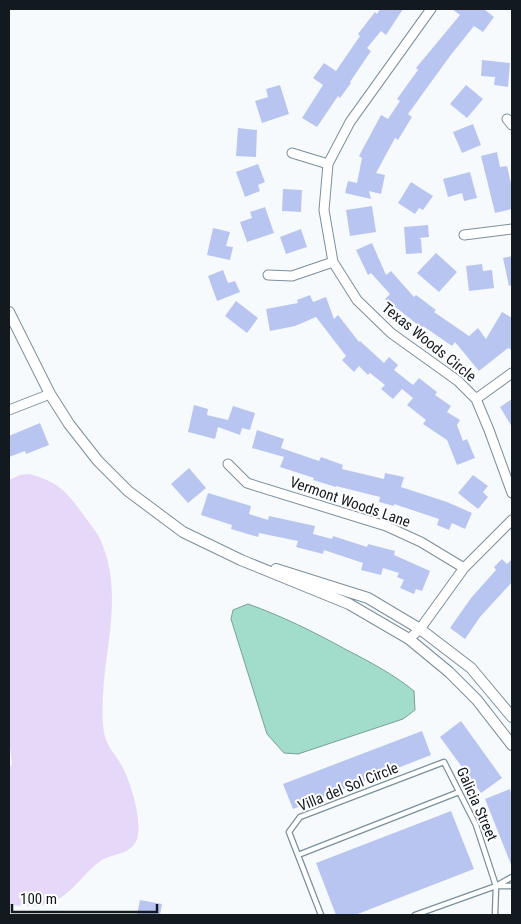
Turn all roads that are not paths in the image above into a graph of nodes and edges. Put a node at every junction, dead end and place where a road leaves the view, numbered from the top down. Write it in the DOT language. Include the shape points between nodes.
graph roads {
  1 [pos="432,9"];
  2 [pos="292,152"];
  3 [pos="328,164"];
  4 [pos="512,229"];
  5 [pos="464,234"];
  6 [pos="333,262"];
  7 [pos="268,275"];
  8 [pos="9,312"];
  9 [pos="512,373"];
  10 [pos="50,394"];
  11 [pos="476,399"];
  12 [pos="9,410"];
  13 [pos="228,464"];
  14 [pos="512,493"];
  15 [pos="512,520"];
  16 [pos="241,560"];
  17 [pos="464,568"];
  18 [pos="420,629"];
  19 [pos="409,639"];
  20 [pos="512,717"];
  21 [pos="512,745"];
  22 [pos="444,762"];
  23 [pos="459,792"];
  24 [pos="298,854"];
  25 [pos="512,877"];
  26 [pos="496,886"];
  27 [pos="512,886"];
  28 [pos="321,915"];
  29 [pos="416,915"];
  30 [pos="495,915"];
  1 -- 3 [label="street, Texas Woods Circle" via="350,122"];
  2 -- 3 [label="street"];
  3 -- 6 [label="street, Texas Woods Circle" via="324,210"];
  4 -- 5 [label="street"];
  6 -- 7 [label="street" via="292,276"];
  6 -- 11 [label="street, Texas Woods Circle" via="357,300 391,333 458,381"];
  8 -- 10 [label="street"];
  9 -- 11 [label="street"];
  10 -- 12 [label="street"];
  10 -- 16 [label="street" via="98,462 128,491 183,532"];
  11 -- 14 [label="street, Texas Woods Circle"];
  13 -- 17 [label="street, Vermont Woods Lane" via="247,483 386,526 421,542"];
  15 -- 17 [label="street"];
  16 -- 18 [label="street" via="368,598"];
  16 -- 19 [label="street" via="349,604"];
  17 -- 18 [label="street"];
  18 -- 19 [label="street"];
  18 -- 20 [label="street" via="471,668"];
  19 -- 21 [label="street" via="450,672"];
  22 -- 23 [label="lane, Galicia Street"];
  22 -- 24 [label="lane, Villa del Sol Circle" via="300,817 289,832"];
  23 -- 24 [label="lane"];
  23 -- 26 [label="lane, Galicia Street" via="476,825"];
  24 -- 28 [label="lane, Villa del Sol Circle"];
  25 -- 26 [label="lane"];
  26 -- 27 [label="lane"];
  26 -- 29 [label="lane"];
  26 -- 30 [label="lane, Galicia Street"];
}
